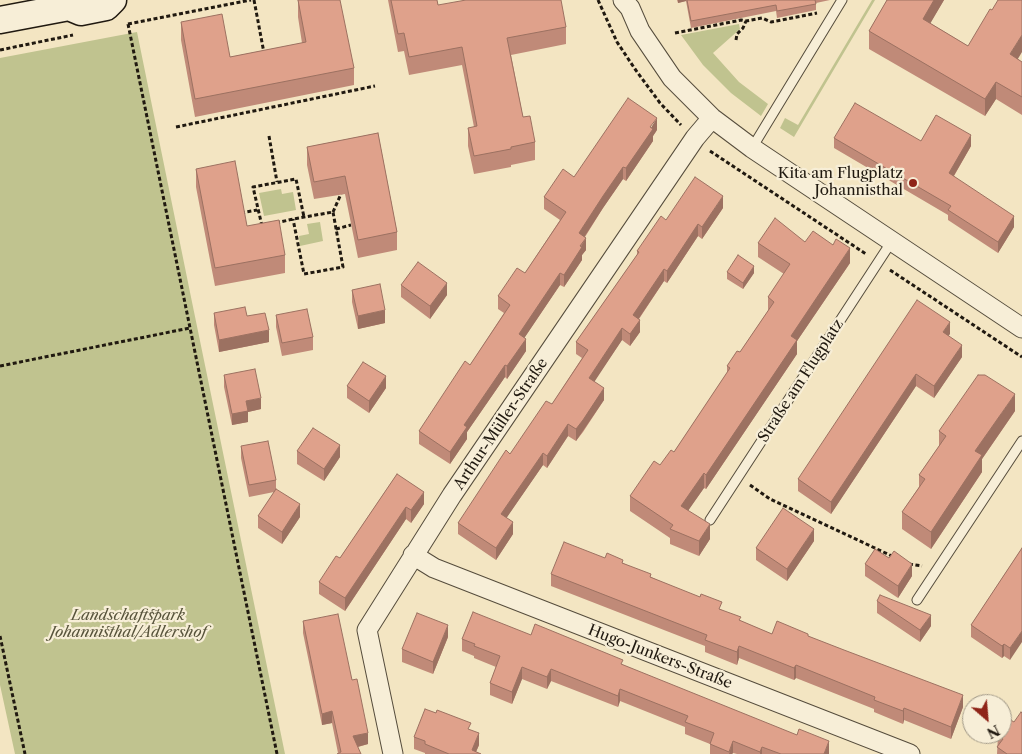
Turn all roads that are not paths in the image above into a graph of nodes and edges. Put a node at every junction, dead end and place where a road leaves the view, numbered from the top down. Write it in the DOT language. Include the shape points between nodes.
graph roads {
  1 [pos="113,0"];
  2 [pos="842,0"];
  3 [pos="72,3"];
  4 [pos="627,3"];
  5 [pos="0,20"];
  6 [pos="712,118"];
  7 [pos="752,148"];
  8 [pos="892,241"];
  9 [pos="1022,328"];
  10 [pos="1022,441"];
  11 [pos="710,520"];
  12 [pos="413,555"];
  13 [pos="917,600"];
  14 [pos="393,754"];
  15 [pos="910,754"];
  1 -- 3 [label="street" via="106,7 81,12"];
  2 -- 7 [label="lane"];
  3 -- 5 [label="street"];
  4 -- 6 [label="street" via="640,31 672,78"];
  6 -- 7 [label="street"];
  6 -- 12 [label="street, Arthur-Müller-Straße" via="684,154"];
  7 -- 8 [label="street"];
  8 -- 9 [label="street"];
  8 -- 11 [label="lane, Straße am Flugplatz"];
  10 -- 13 [label="lane"];
  12 -- 14 [label="street, Arthur-Müller-Straße" via="367,630"];
  12 -- 15 [label="street, Hugo-Junkers-Straße" via="434,568"];
}
